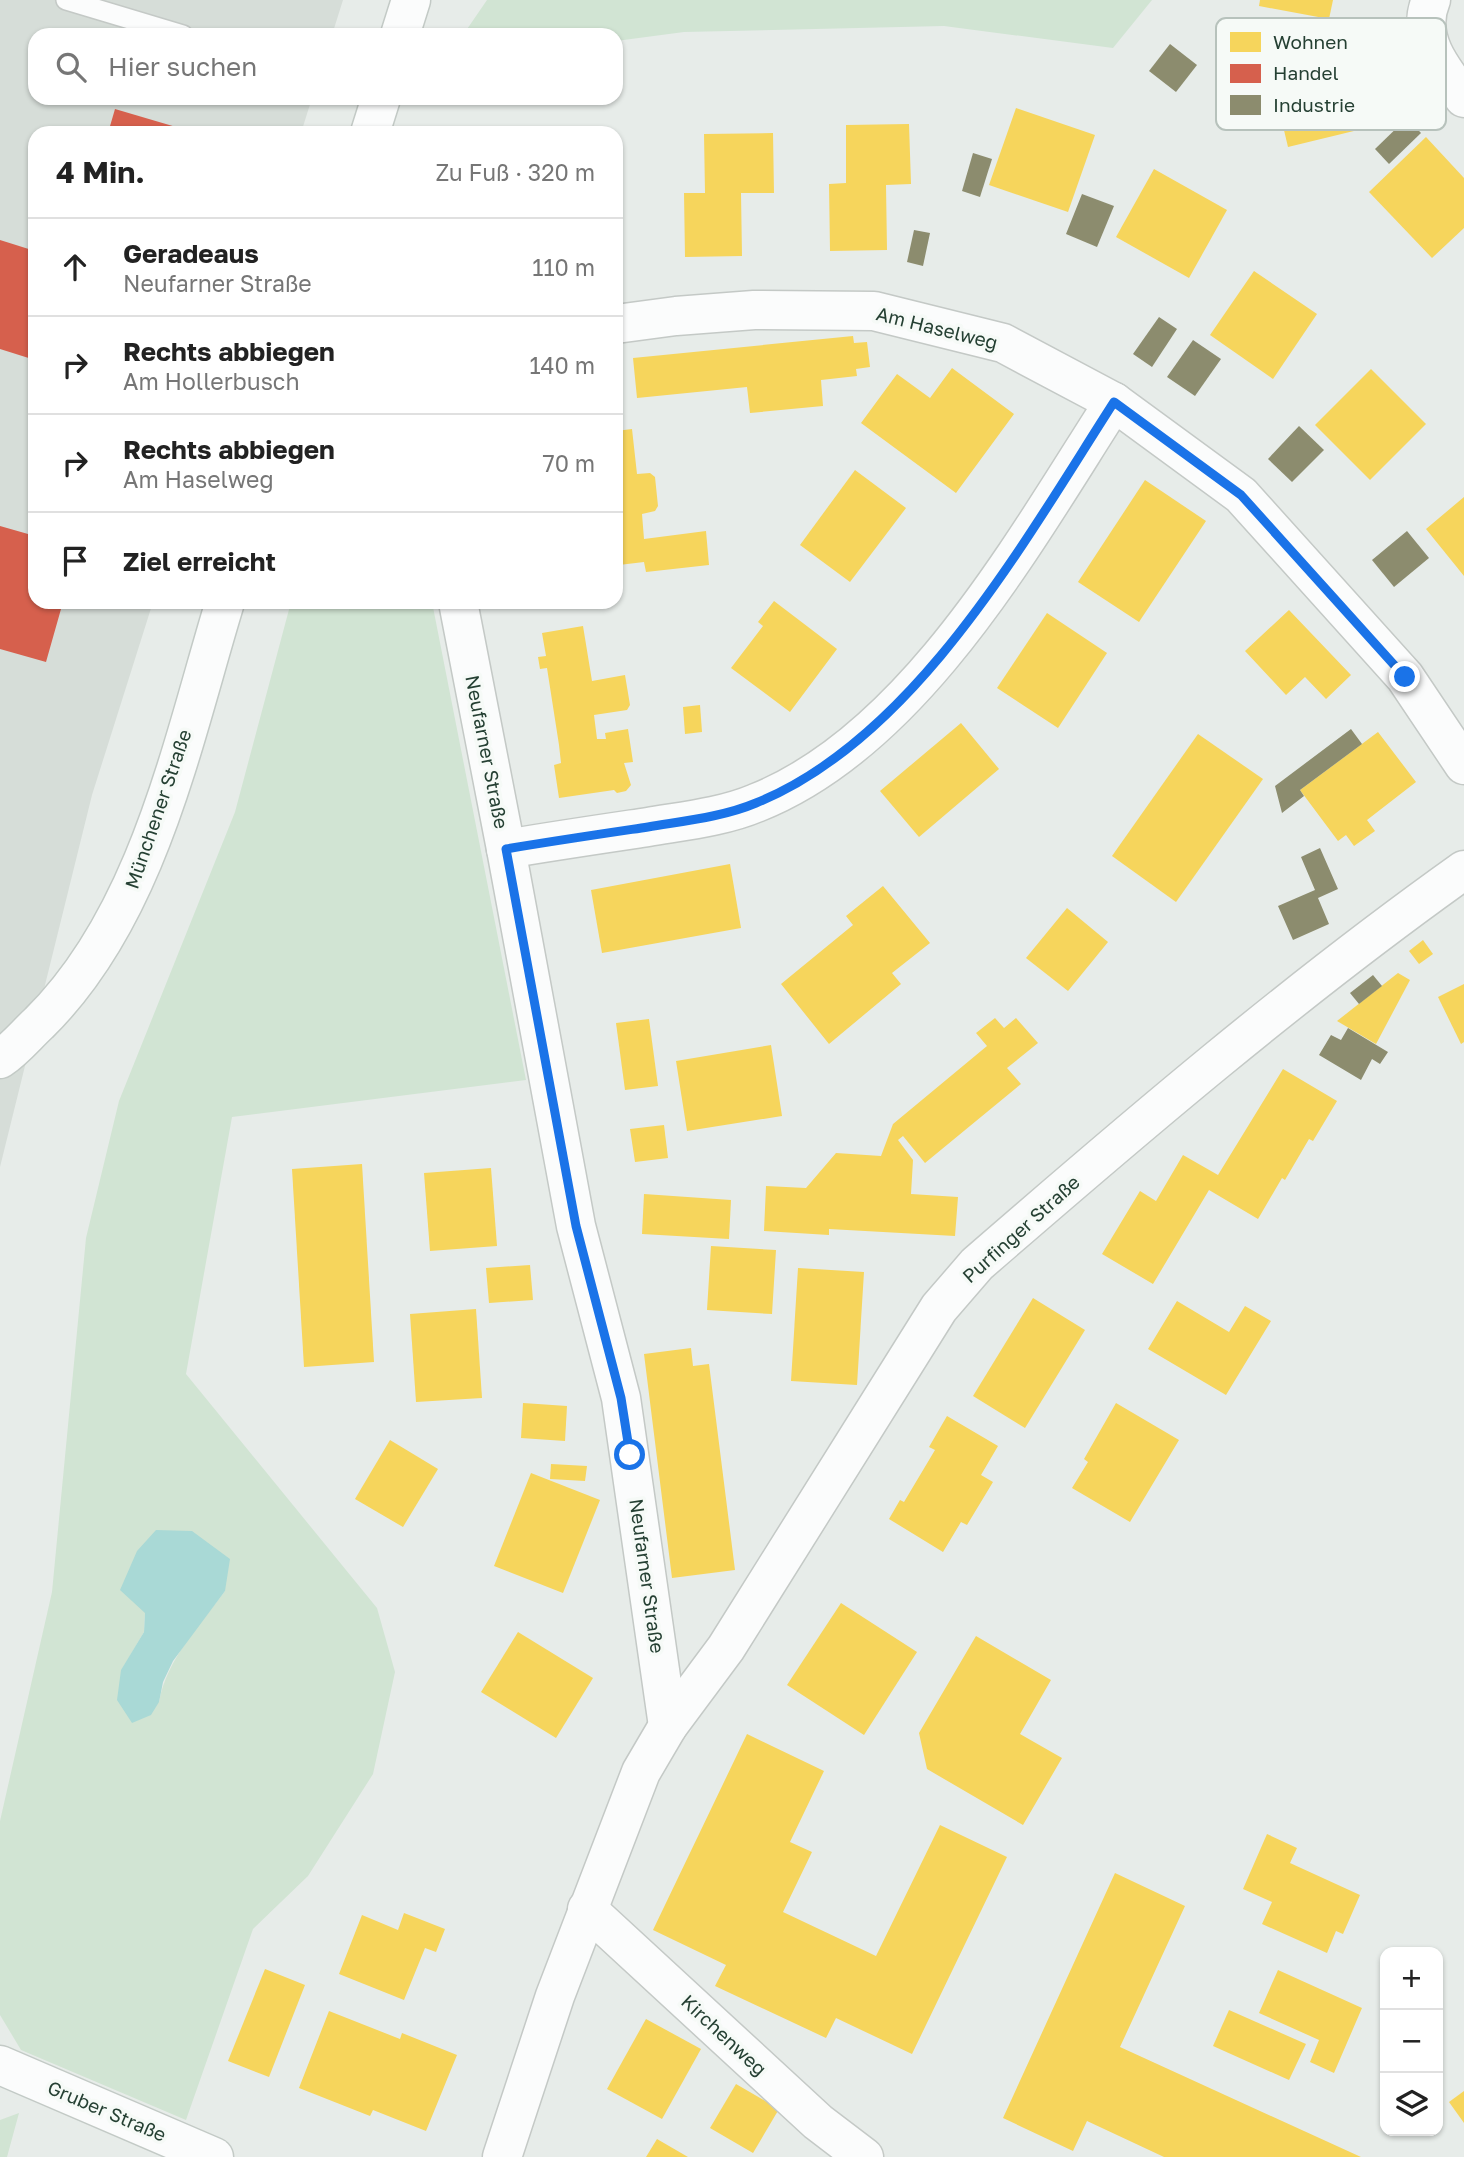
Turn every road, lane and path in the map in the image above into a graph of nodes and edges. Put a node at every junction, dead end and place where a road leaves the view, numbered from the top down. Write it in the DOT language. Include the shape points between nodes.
graph roads {
  1 [pos="66,0"];
  2 [pos="411,0"];
  3 [pos="1432,0"];
  4 [pos="1426,18"];
  5 [pos="160,28"];
  6 [pos="402,28"];
  7 [pos="1446,76"];
  8 [pos="1464,98"];
  9 [pos="379,105"];
  10 [pos="372,126"];
  11 [pos="623,323"];
  12 [pos="1114,402"];
  13 [pos="223,609"];
  14 [pos="459,609"];
  15 [pos="1464,765"];
  16 [pos="506,849"];
  17 [pos="1464,870"];
  18 [pos="0,1059"];
  19 [pos="668,1726"];
  20 [pos="587,1909"];
  21 [pos="0,2065"];
  22 [pos="214,2157"];
  23 [pos="502,2157"];
  24 [pos="864,2157"];
  1 -- 5 [label="lane"];
  2 -- 6 [label="street"];
  3 -- 4 [label="street"];
  7 -- 8 [label="street"];
  9 -- 10 [label="street"];
  11 -- 12 [label="street, Am Haselweg" via="754,310 874,311 1003,343"];
  12 -- 15 [label="street, Am Haselweg" via="1241,495 1405,677"];
  12 -- 16 [label="street" via="978,607 893,709 844,753 793,786 754,804 688,820"];
  13 -- 18 [label="street, Münchener Straße" via="164,802 129,894 62,1001"];
  14 -- 16 [label="street, Neufarner Straße"];
  16 -- 19 [label="street, Neufarner Straße" via="576,1226 621,1398"];
  17 -- 19 [label="street, Purfinger Straße" via="1298,994 977,1264 939,1308 726,1648"];
  19 -- 20 [label="street" via="641,1772"];
  20 -- 23 [label="street"];
  20 -- 24 [label="street, Kirchenweg" via="818,2122"];
  21 -- 22 [label="street, Gruber Straße"];
}
